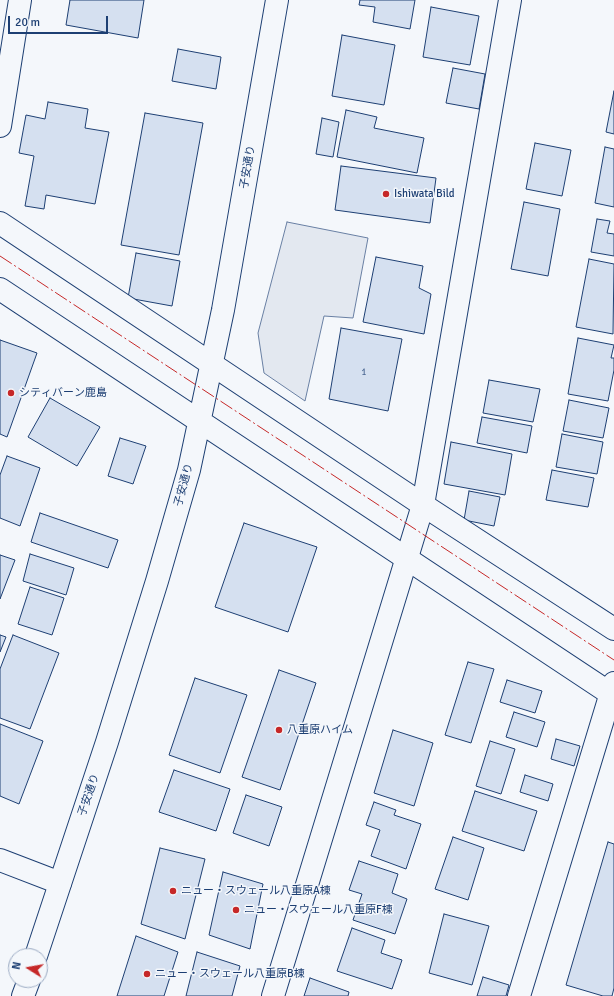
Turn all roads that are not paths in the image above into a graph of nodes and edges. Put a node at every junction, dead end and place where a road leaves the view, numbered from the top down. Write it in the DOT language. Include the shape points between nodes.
graph roads {
  1 [pos="20,0"];
  2 [pos="277,0"];
  3 [pos="510,0"];
  4 [pos="0,126"];
  5 [pos="0,223"];
  6 [pos="0,289"];
  7 [pos="212,363"];
  8 [pos="199,421"];
  9 [pos="423,505"];
  10 [pos="406,559"];
  11 [pos="614,629"];
  12 [pos="613,691"];
  13 [pos="0,860"];
  14 [pos="60,883"];
  15 [pos="39,948"];
  16 [pos="273,996"];
  17 [pos="519,996"];
  1 -- 4 [label="street"];
  2 -- 7 [label="street, 子安通り"];
  3 -- 9 [label="street"];
  5 -- 7 [label="street"];
  6 -- 8 [label="street"];
  7 -- 8 [label="street, 子安通り"];
  7 -- 9 [label="street"];
  8 -- 10 [label="street"];
  8 -- 14 [label="street, 子安通り" via="189,470 157,581"];
  9 -- 10 [label="street"];
  9 -- 11 [label="street"];
  10 -- 12 [label="street"];
  10 -- 16 [label="street"];
  12 -- 17 [label="street"];
  13 -- 14 [label="street"];
  14 -- 15 [label="street, 子安通り"];
}
